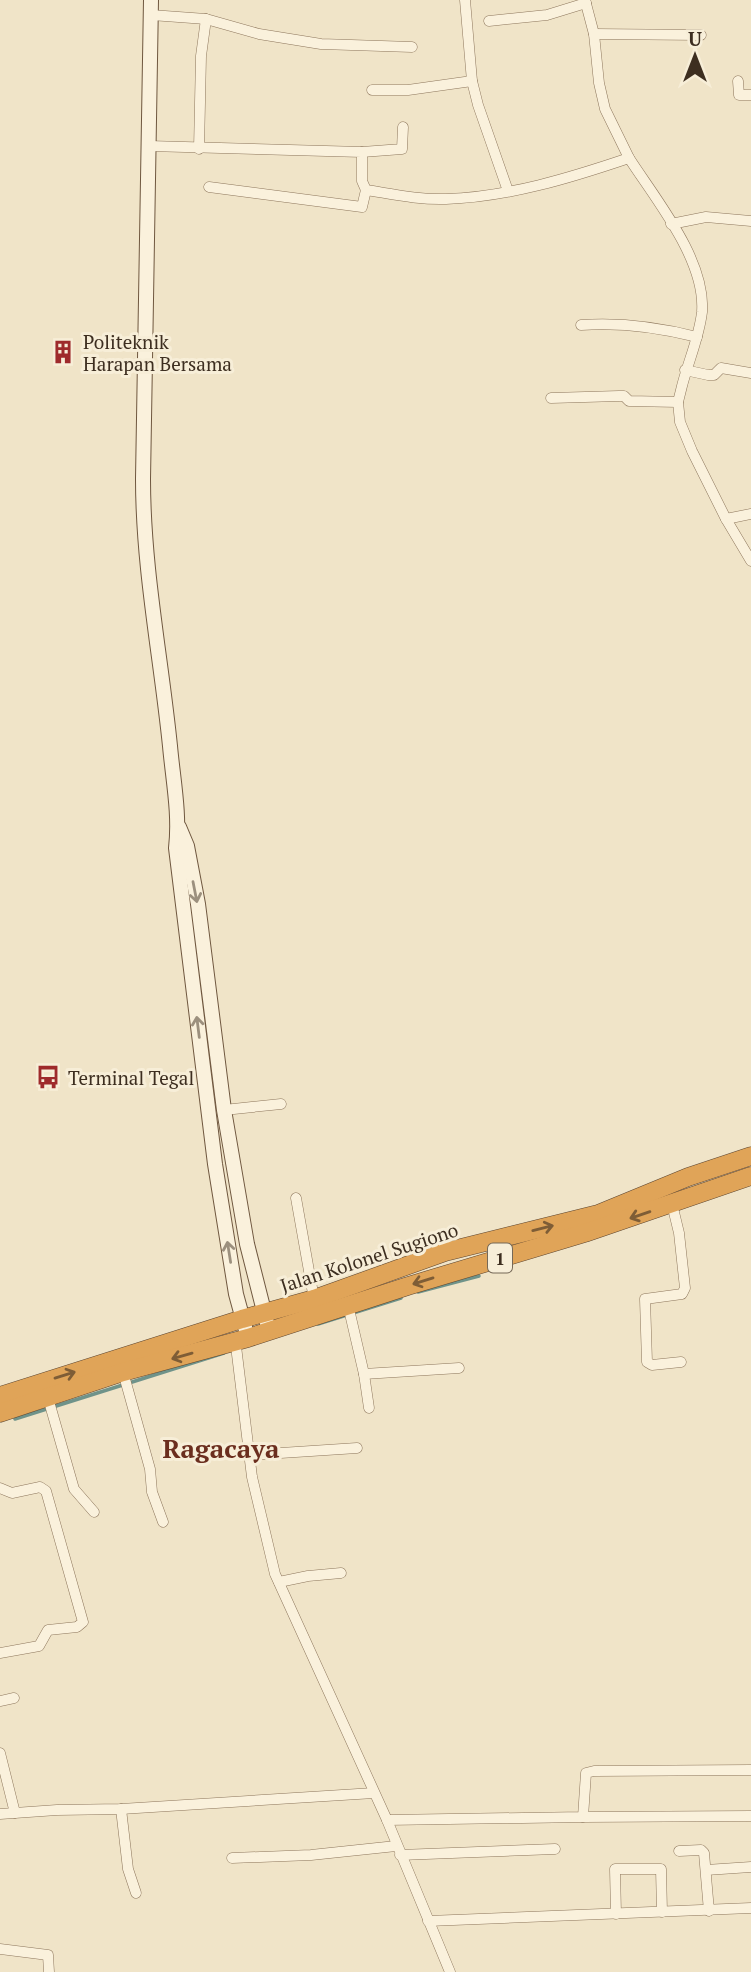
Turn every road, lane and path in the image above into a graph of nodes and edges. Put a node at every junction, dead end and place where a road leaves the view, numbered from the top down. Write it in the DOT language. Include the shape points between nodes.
graph roads {
  1 [pos="151,0"];
  2 [pos="465,0"];
  3 [pos="585,2"];
  4 [pos="159,15"];
  5 [pos="206,19"];
  6 [pos="489,21"];
  7 [pos="594,34"];
  8 [pos="701,35"];
  9 [pos="412,47"];
  10 [pos="472,81"];
  11 [pos="738,81"];
  12 [pos="372,90"];
  13 [pos="751,96"];
  14 [pos="403,127"];
  15 [pos="149,146"];
  16 [pos="199,149"];
  17 [pos="362,152"];
  18 [pos="629,159"];
  19 [pos="209,187"];
  20 [pos="366,190"];
  21 [pos="508,191"];
  22 [pos="751,220"];
  23 [pos="671,224"];
  24 [pos="581,325"];
  25 [pos="696,337"];
  26 [pos="685,370"];
  27 [pos="751,373"];
  28 [pos="551,398"];
  29 [pos="678,402"];
  30 [pos="751,514"];
  31 [pos="726,519"];
  32 [pos="751,561"];
  33 [pos="178,826"];
  34 [pos="281,1104"];
  35 [pos="225,1110"];
  36 [pos="751,1156"];
  37 [pos="751,1175"];
  38 [pos="238,1191"];
  39 [pos="220,1194"];
  40 [pos="296,1198"];
  41 [pos="671,1204"];
  42 [pos="314,1299"];
  43 [pos="349,1312"];
  44 [pos="263,1313"];
  45 [pos="269,1331"];
  46 [pos="238,1337"];
  47 [pos="681,1362"];
  48 [pos="459,1368"];
  49 [pos="364,1374"];
  50 [pos="124,1376"];
  51 [pos="0,1396"];
  52 [pos="48,1401"];
  53 [pos="369,1408"];
  54 [pos="0,1413"];
  55 [pos="357,1448"];
  56 [pos="249,1455"];
  57 [pos="0,1488"];
  58 [pos="94,1512"];
  59 [pos="163,1522"];
  60 [pos="341,1573"];
  61 [pos="279,1582"];
  62 [pos="0,1653"];
  63 [pos="14,1698"];
  64 [pos="0,1700"];
  65 [pos="0,1754"];
  66 [pos="751,1770"];
  67 [pos="374,1793"];
  68 [pos="121,1809"];
  69 [pos="15,1812"];
  70 [pos="0,1814"];
  71 [pos="751,1816"];
  72 [pos="583,1817"];
  73 [pos="387,1820"];
  74 [pos="555,1849"];
  75 [pos="398,1851"];
  76 [pos="679,1851"];
  77 [pos="232,1858"];
  78 [pos="751,1867"];
  79 [pos="706,1870"];
  80 [pos="136,1894"];
  81 [pos="751,1908"];
  82 [pos="709,1910"];
  83 [pos="662,1912"];
  84 [pos="616,1914"];
  85 [pos="428,1921"];
  86 [pos="0,1949"];
  87 [pos="50,1972"];
  88 [pos="450,1972"];
  1 -- 4 [label="main road"];
  2 -- 10 [label="street"];
  3 -- 6 [label="street" via="547,15"];
  3 -- 7 [label="street"];
  4 -- 5 [label="street"];
  4 -- 15 [label="main road"];
  5 -- 9 [label="street" via="321,44"];
  5 -- 16 [label="street"];
  7 -- 8 [label="street"];
  7 -- 18 [label="street" via="605,109"];
  10 -- 12 [label="street"];
  10 -- 21 [label="street"];
  11 -- 13 [label="street" via="739,95"];
  14 -- 17 [label="street" via="402,149"];
  15 -- 16 [label="street"];
  15 -- 33 [label="main road" via="143,505"];
  16 -- 17 [label="street"];
  17 -- 20 [label="street"];
  18 -- 21 [label="street"];
  18 -- 23 [label="street"];
  19 -- 20 [label="street" via="362,207"];
  20 -- 21 [label="street" via="446,199"];
  22 -- 23 [label="street" via="706,217"];
  23 -- 25 [label="street" via="699,282 702,312"];
  24 -- 25 [label="street" via="641,325"];
  25 -- 26 [label="street"];
  26 -- 27 [label="street" via="708,375 721,368"];
  26 -- 29 [label="street"];
  28 -- 29 [label="street" via="624,396 629,401"];
  29 -- 31 [label="street" via="680,422"];
  30 -- 31 [label="street"];
  31 -- 32 [label="street"];
  33 -- 35 [label="main road, one-way" via="187,846 198,904"];
  39 -- 33 [label="main road, one-way" via="176,848"];
  34 -- 35 [label="street"];
  35 -- 38 [label="main road"];
  42 -- 36 [label="highway, Jalan Kolonel Sugiono / 1, one-way" via="445,1252 598,1214"];
  37 -- 41 [label="highway, 1"];
  38 -- 39 [label="main road"];
  38 -- 44 [label="main road"];
  46 -- 39 [label="main road, one-way"];
  40 -- 42 [label="street"];
  41 -- 43 [label="highway, 1, one-way"];
  41 -- 47 [label="street" via="685,1288 682,1294 645,1299 647,1362"];
  42 -- 44 [label="highway, Jalan Kolonel Sugiono / 1"];
  43 -- 45 [label="highway, 1"];
  43 -- 49 [label="street"];
  44 -- 45 [label="main road"];
  44 -- 46 [label="highway, Jalan Kolonel Sugiono / 1"];
  45 -- 46 [label="highway, 1"];
  46 -- 50 [label="highway, Jalan Kolonel Sugiono / 1, one-way"];
  51 -- 46 [label="highway, Jalan Kolonel Sugiono / 1, one-way"];
  46 -- 56 [label="street"];
  48 -- 49 [label="street"];
  49 -- 53 [label="street"];
  50 -- 52 [label="highway, Jalan Kolonel Sugiono / 1"];
  50 -- 59 [label="street"];
  52 -- 54 [label="highway, Jalan Kolonel Sugiono / 1"];
  52 -- 58 [label="street" via="74,1489"];
  55 -- 56 [label="street"];
  56 -- 61 [label="street"];
  57 -- 62 [label="street" via="9,1493 46,1491 83,1622 48,1630 39,1646"];
  60 -- 61 [label="street"];
  61 -- 67 [label="street"];
  63 -- 64 [label="street"];
  65 -- 69 [label="street"];
  66 -- 72 [label="street" via="586,1773"];
  67 -- 68 [label="street"];
  67 -- 73 [label="street"];
  68 -- 69 [label="street"];
  68 -- 80 [label="street" via="128,1869"];
  69 -- 70 [label="street"];
  71 -- 72 [label="street"];
  72 -- 73 [label="street"];
  73 -- 75 [label="street"];
  74 -- 75 [label="street"];
  75 -- 77 [label="street"];
  75 -- 85 [label="street"];
  76 -- 79 [label="street" via="703,1851"];
  78 -- 79 [label="street"];
  79 -- 82 [label="street"];
  81 -- 82 [label="street"];
  82 -- 83 [label="street"];
  83 -- 84 [label="street"];
  83 -- 84 [label="street" via="661,1869 626,1868 615,1869"];
  84 -- 85 [label="street"];
  85 -- 88 [label="street"];
  86 -- 87 [label="street" via="48,1955"];
}
